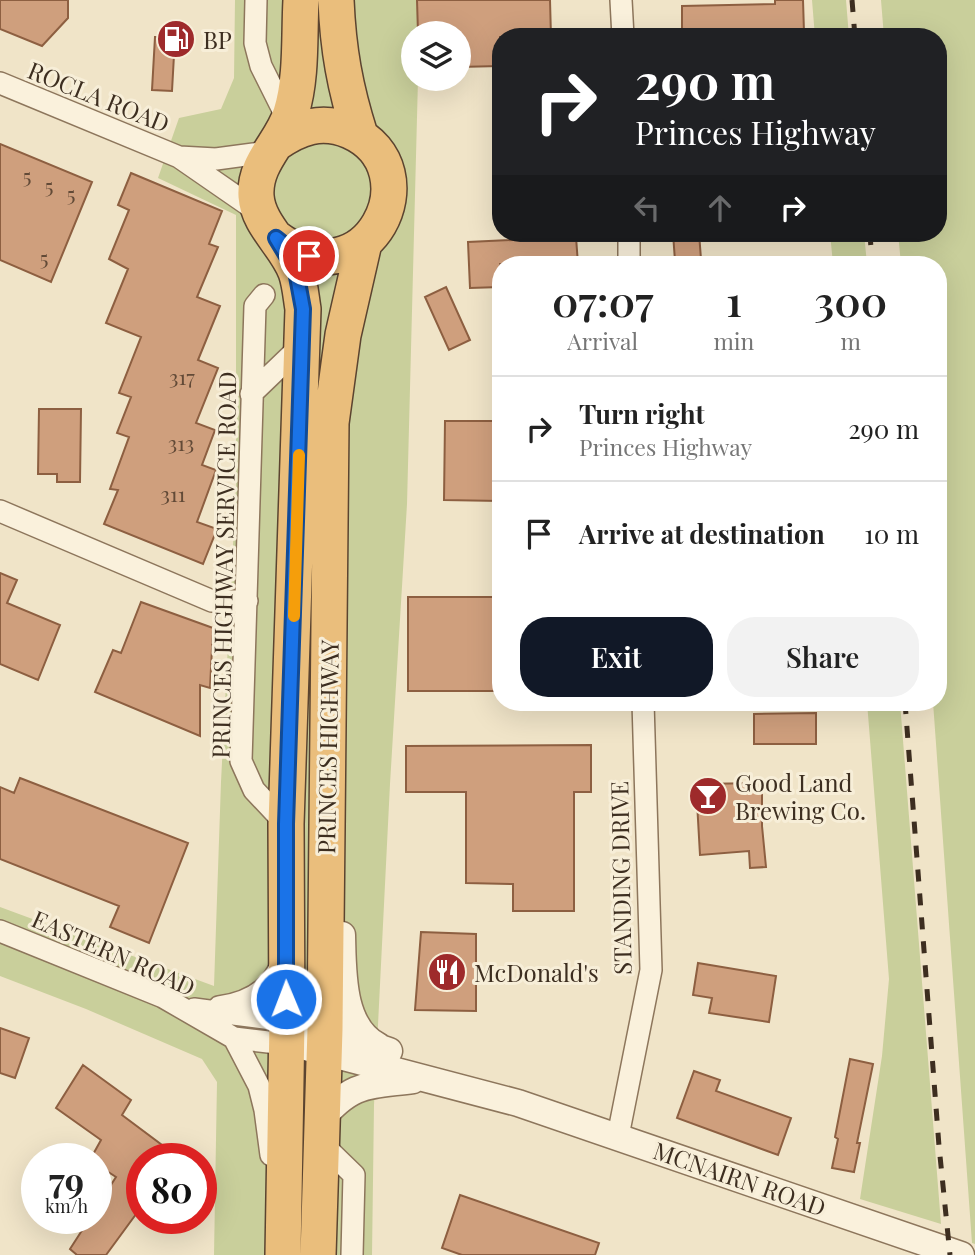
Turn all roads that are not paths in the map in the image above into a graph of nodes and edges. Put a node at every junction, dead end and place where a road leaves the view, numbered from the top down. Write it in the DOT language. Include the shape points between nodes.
graph roads {
  1 [pos="256,0"];
  2 [pos="301,0"];
  3 [pos="336,0"];
  4 [pos="621,0"];
  5 [pos="622,28"];
  6 [pos="0,83"];
  7 [pos="360,135"];
  8 [pos="278,137"];
  9 [pos="179,156"];
  10 [pos="268,226"];
  11 [pos="364,243"];
  12 [pos="264,295"];
  13 [pos="302,345"];
  14 [pos="251,394"];
  15 [pos="0,512"];
  16 [pos="247,601"];
  17 [pos="643,711"];
  18 [pos="327,736"];
  19 [pos="286,824"];
  20 [pos="325,856"];
  21 [pos="0,931"];
  22 [pos="286,954"];
  23 [pos="163,997"];
  24 [pos="199,1010"];
  25 [pos="286,1032"];
  26 [pos="234,1038"];
  27 [pos="324,1040"];
  28 [pos="389,1051"];
  29 [pos="422,1078"];
  30 [pos="518,1103"];
  31 [pos="320,1131"];
  32 [pos="618,1136"];
  33 [pos="283,1239"];
  34 [pos="318,1255"];
  35 [pos="352,1255"];
  36 [pos="961,1255"];
  1 -- 8 [label="street" via="255,43 261,66 284,111"];
  2 -- 8 [label="highway, PRINCES HIGHWAY" via="297,90"];
  3 -- 7 [label="highway, PRINCES HIGHWAY" via="345,89"];
  4 -- 5 [label="street"];
  6 -- 9 [label="street, ROCLA ROAD"];
  7 -- 8 [label="highway" via="339,126 316,124"];
  7 -- 11 [label="highway, PRINCES HIGHWAY" via="378,155 388,179 389,197 385,214"];
  8 -- 9 [label="street, ROCLA ROAD" via="216,159"];
  8 -- 10 [label="highway, PRINCES HIGHWAY" via="257,181 256,197"];
  9 -- 10 [label="street, ROCLA ROAD"];
  10 -- 11 [label="highway" via="291,250 309,256 347,253"];
  10 -- 13 [label="highway, PRINCES HIGHWAY" via="296,271 303,309"];
  11 -- 18 [label="highway, PRINCES HIGHWAY" via="343,335 331,424"];
  12 -- 14 [label="street, PRINCES HIGHWAY SERVICE ROAD" via="255,306"];
  13 -- 14 [label="street"];
  13 -- 19 [label="highway, PRINCES HIGHWAY"];
  14 -- 16 [label="street, PRINCES HIGHWAY SERVICE ROAD"];
  15 -- 16 [label="street" via="212,601"];
  16 -- 19 [label="street, PRINCES HIGHWAY SERVICE ROAD" via="242,761 254,790"];
  17 -- 32 [label="street, STANDING DRIVE" via="651,970"];
  18 -- 19 [label="highway" via="314,800 304,818"];
  18 -- 20 [label="highway, PRINCES HIGHWAY"];
  19 -- 22 [label="highway, PRINCES HIGHWAY"];
  20 -- 27 [label="highway, PRINCES HIGHWAY"];
  20 -- 28 [label="street" via="341,905 343,970 351,1011 368,1040"];
  21 -- 23 [label="street, EASTERN ROAD"];
  22 -- 24 [label="street" via="277,977 258,995 237,1004"];
  22 -- 25 [label="highway, PRINCES HIGHWAY"];
  23 -- 24 [label="street"];
  23 -- 26 [label="street, EASTERN ROAD"];
  24 -- 25 [label="street"];
  25 -- 26 [label="street, EASTERN ROAD"];
  25 -- 27 [label="street, MCNAIRN ROAD"];
  25 -- 33 [label="highway, PRINCES HIGHWAY"];
  26 -- 33 [label="street" via="259,1086 265,1110"];
  27 -- 28 [label="street, MCNAIRN ROAD"];
  27 -- 29 [label="street, MCNAIRN ROAD"];
  27 -- 31 [label="highway, PRINCES HIGHWAY"];
  28 -- 30 [label="street, MCNAIRN ROAD"];
  29 -- 30 [label="street, MCNAIRN ROAD"];
  29 -- 31 [label="street" via="351,1091 338,1100"];
  30 -- 32 [label="street, MCNAIRN ROAD"];
  31 -- 34 [label="highway, PRINCES HIGHWAY"];
  31 -- 35 [label="street" via="354,1175"];
  32 -- 36 [label="street, MCNAIRN ROAD"];
}
